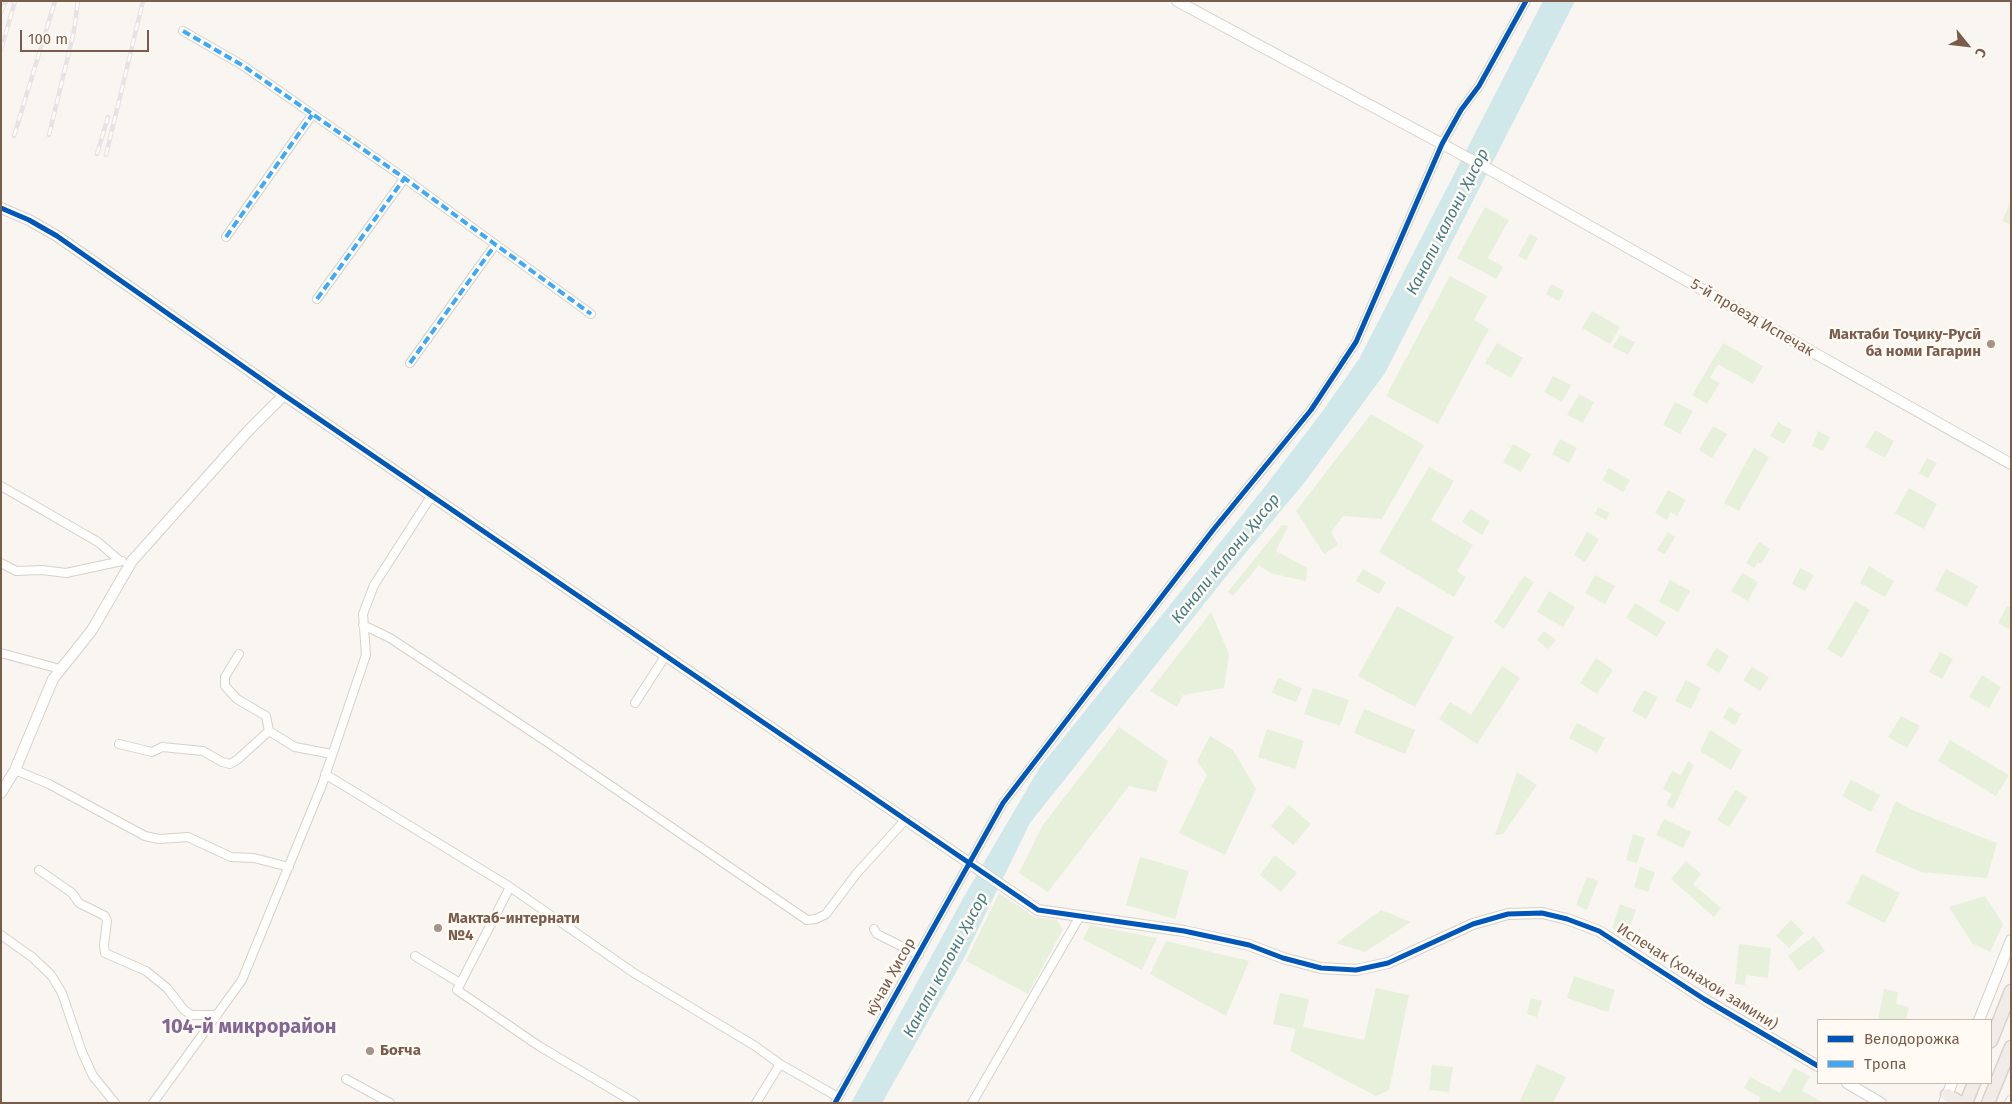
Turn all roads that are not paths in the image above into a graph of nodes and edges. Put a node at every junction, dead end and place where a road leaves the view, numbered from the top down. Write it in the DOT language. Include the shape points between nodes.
graph roads {
  1 [pos="1177,1"];
  2 [pos="1526,1"];
  3 [pos="184,31"];
  4 [pos="312,115"];
  5 [pos="1442,144"];
  6 [pos="404,179"];
  7 [pos="1,208"];
  8 [pos="226,237"];
  9 [pos="495,245"];
  10 [pos="317,299"];
  11 [pos="591,314"];
  12 [pos="410,363"];
  13 [pos="284,395"];
  14 [pos="2011,464"];
  15 [pos="1,486"];
  16 [pos="432,495"];
  17 [pos="120,561"];
  18 [pos="132,561"];
  19 [pos="1,563"];
  20 [pos="363,625"];
  21 [pos="1,653"];
  22 [pos="239,654"];
  23 [pos="666,655"];
  24 [pos="60,669"];
  25 [pos="635,703"];
  26 [pos="269,731"];
  27 [pos="119,744"];
  28 [pos="332,754"];
  29 [pos="15,770"];
  30 [pos="325,774"];
  31 [pos="1,793"];
  32 [pos="906,819"];
  33 [pos="968,863"];
  34 [pos="289,867"];
  35 [pos="39,870"];
  36 [pos="510,887"];
  37 [pos="1080,916"];
  38 [pos="874,929"];
  39 [pos="1,935"];
  40 [pos="2011,940"];
  41 [pos="919,955"];
  42 [pos="414,956"];
  43 [pos="460,984"];
  44 [pos="2011,991"];
  45 [pos="217,1015"];
  46 [pos="1980,1019"];
  47 [pos="1992,1038"];
  48 [pos="2011,1047"];
  49 [pos="780,1064"];
  50 [pos="1817,1065"];
  51 [pos="346,1079"];
  52 [pos="1849,1084"];
  53 [pos="1952,1084"];
  54 [pos="1974,1084"];
  55 [pos="1945,1099"];
  56 [pos="836,1100"];
  57 [pos="115,1103"];
  58 [pos="153,1103"];
  59 [pos="390,1103"];
  60 [pos="635,1103"];
  61 [pos="756,1103"];
  62 [pos="972,1103"];
  63 [pos="1881,1103"];
  64 [pos="1961,1103"];
  65 [pos="1966,1103"];
  66 [pos="1988,1103"];
  1 -- 5 [label="street, 5-й проезд Испечак"];
  2 -- 5 [label="street, кӯчаи Ҳисор" via="1480,86 1461,110"];
  3 -- 4 [label="street" via="242,65"];
  4 -- 6 [label="street"];
  4 -- 8 [label="street"];
  5 -- 14 [label="street, 5-й проезд Испечак"];
  5 -- 33 [label="street, кӯчаи Ҳисор" via="1356,342 1311,410 1021,777 1002,803"];
  6 -- 9 [label="street"];
  6 -- 10 [label="street"];
  7 -- 13 [label="street, Испечак (хонахои замини)" via="57,236"];
  9 -- 11 [label="street"];
  9 -- 12 [label="street"];
  13 -- 16 [label="street, Испечак (хонахои замини)"];
  13 -- 18 [label="street"];
  15 -- 17 [label="street" via="98,542"];
  16 -- 20 [label="street" via="374,585"];
  16 -- 23 [label="street, Испечак (хонахои замини)"];
  17 -- 18 [label="street"];
  17 -- 19 [label="street" via="66,573 16,571"];
  18 -- 24 [label="street" via="92,630"];
  20 -- 28 [label="street" via="366,655"];
  20 -- 32 [label="street" via="390,638 528,729 807,920 826,914 857,873"];
  21 -- 24 [label="street"];
  22 -- 26 [label="street" via="225,677 225,686 237,699 266,716"];
  23 -- 25 [label="street"];
  23 -- 32 [label="street, Испечак (хонахои замини)"];
  24 -- 29 [label="street"];
  26 -- 27 [label="street" via="230,764 204,751 162,747 152,752"];
  26 -- 28 [label="street" via="295,748"];
  28 -- 30 [label="street"];
  29 -- 31 [label="street"];
  29 -- 34 [label="street" via="49,784 145,836 188,837 231,857 254,858"];
  30 -- 34 [label="street"];
  30 -- 36 [label="street"];
  32 -- 33 [label="street, Испечак (хонахои замини)"];
  33 -- 37 [label="street, Испечак (хонахои замини)" via="1038,910"];
  33 -- 41 [label="street, кӯчаи Ҳисор"];
  34 -- 45 [label="street" via="242,980"];
  35 -- 45 [label="street" via="72,893 79,903 105,916 105,953 146,971 192,1015"];
  36 -- 43 [label="street"];
  36 -- 49 [label="street" via="634,973"];
  37 -- 50 [label="street, Испечак (хонахои замини)" via="1184,930 1249,945 1321,968 1356,970 1388,963 1473,924 1508,914 1542,914 1567,919 1599,931 1704,999"];
  37 -- 62 [label="street"];
  38 -- 41 [label="street" via="877,934"];
  39 -- 57 [label="street" via="51,975 62,993 93,1076"];
  40 -- 46 [label="street"];
  41 -- 56 [label="street, кӯчаи Ҳисор"];
  42 -- 43 [label="street"];
  43 -- 60 [label="street" via="457,990 539,1046"];
  44 -- 47 [label="highway"];
  45 -- 58 [label="street"];
  48 -- 66 [label="highway"];
  49 -- 56 [label="street"];
  49 -- 61 [label="street"];
  51 -- 59 [label="street"];
  52 -- 63 [label="street"];
  53 -- 55 [label="street"];
  54 -- 65 [label="highway"];
  55 -- 64 [label="highway"];
}
